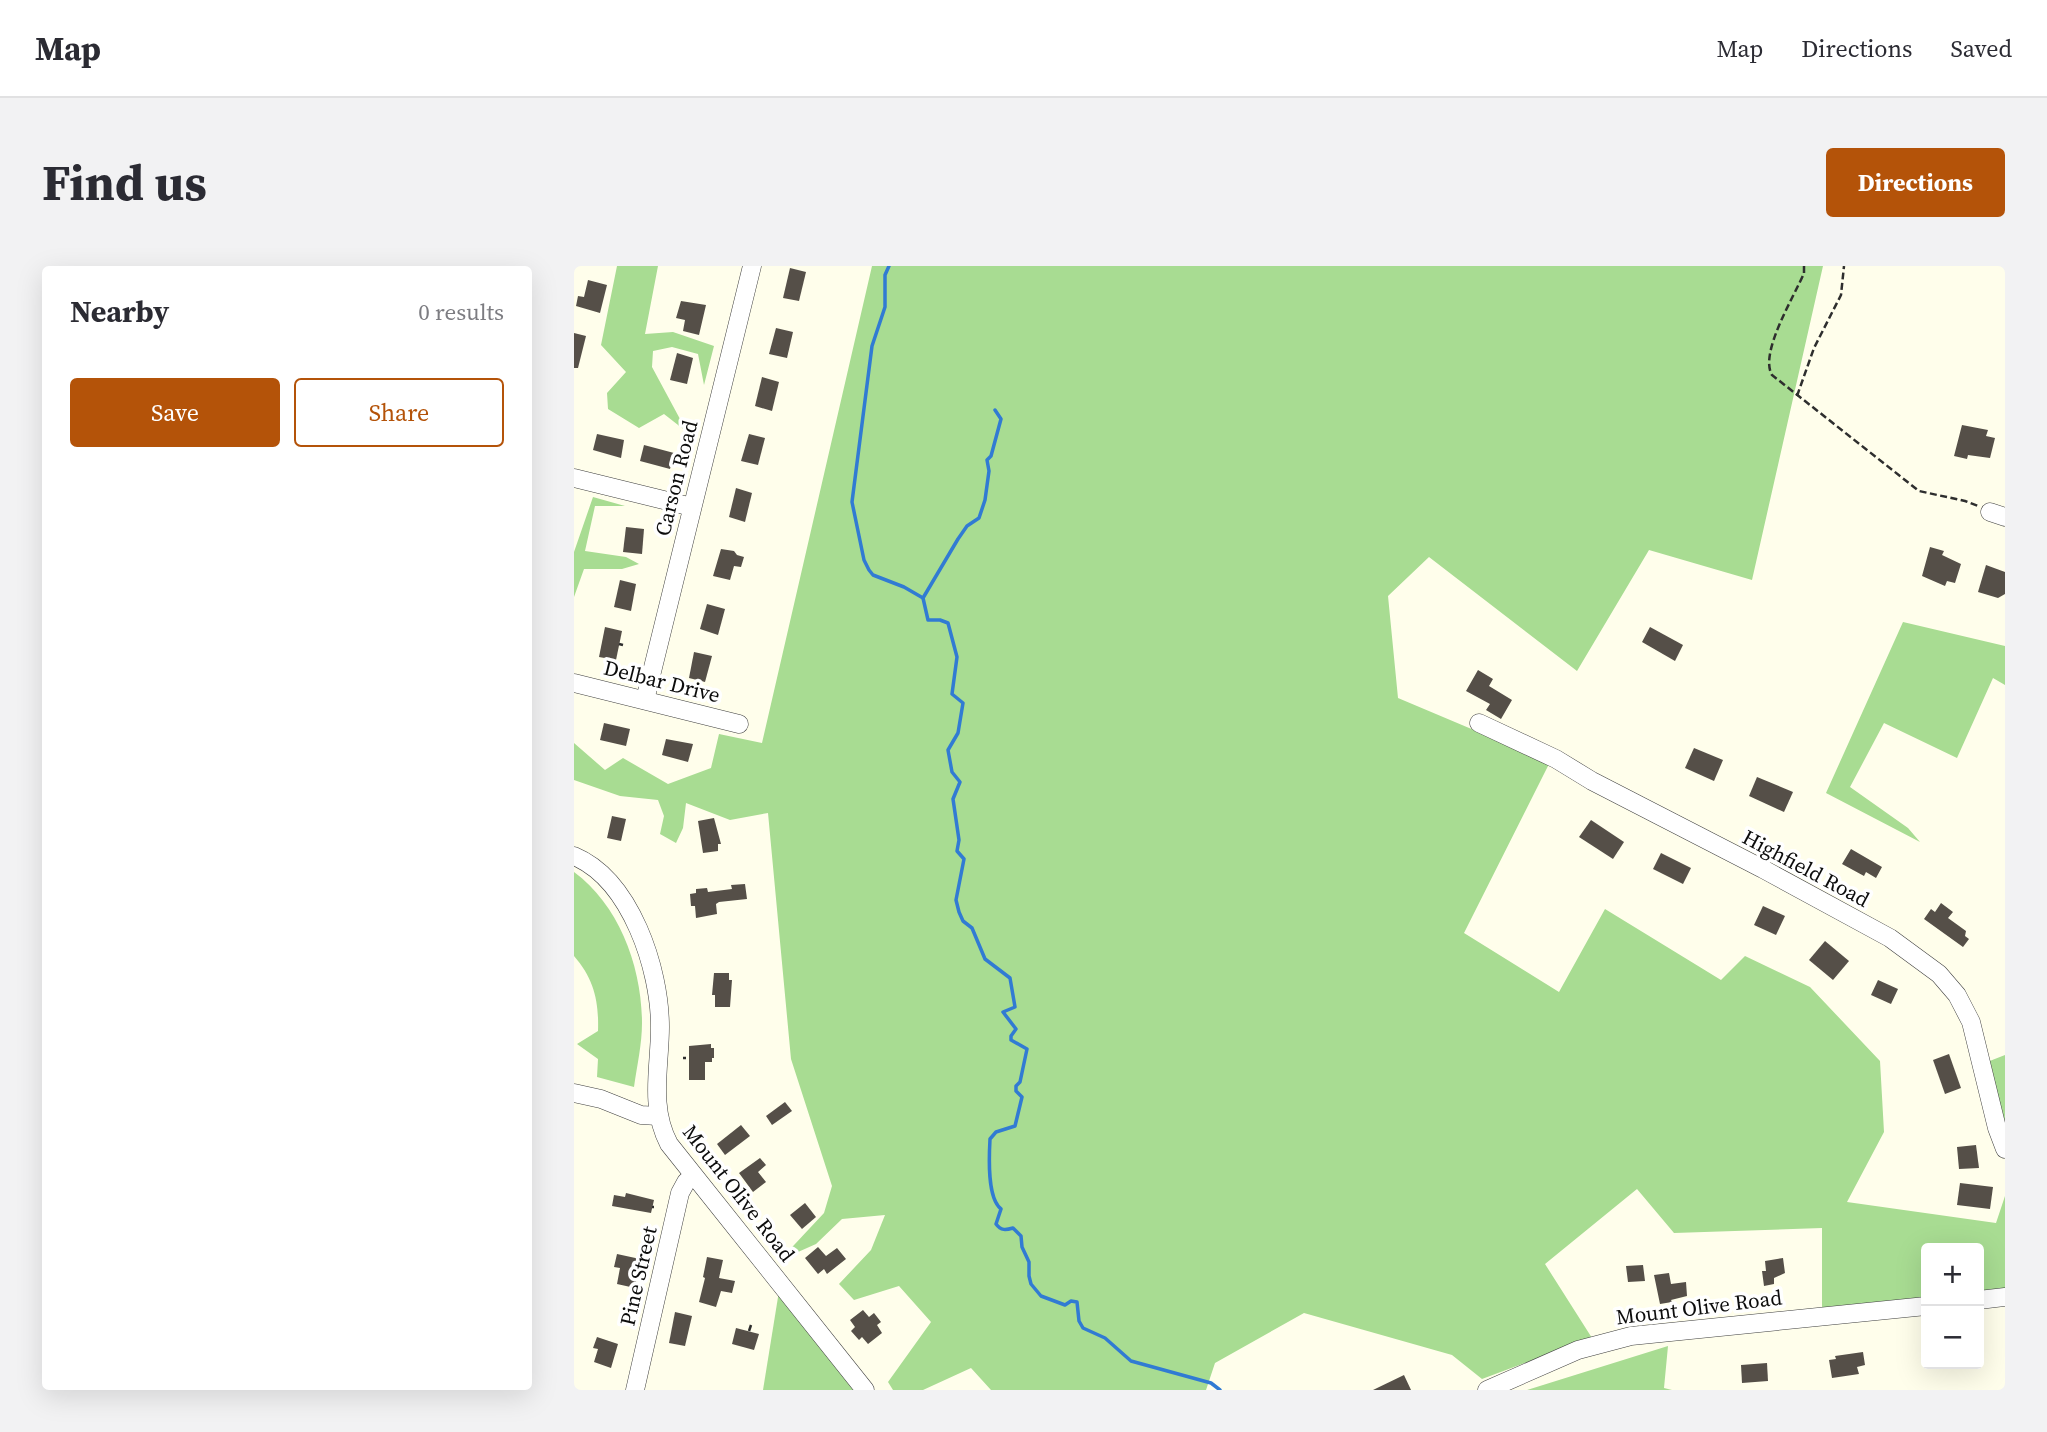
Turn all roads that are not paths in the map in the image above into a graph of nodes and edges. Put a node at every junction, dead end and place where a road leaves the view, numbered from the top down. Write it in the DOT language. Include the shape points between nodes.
graph roads {
  1 [pos="752,266"];
  2 [pos="574,478"];
  3 [pos="692,508"];
  4 [pos="574,683"];
  5 [pos="645,700"];
  6 [pos="1479,723"];
  7 [pos="739,724"];
  8 [pos="574,856"];
  9 [pos="574,1093"];
  10 [pos="658,1116"];
  11 [pos="2005,1149"];
  12 [pos="693,1176"];
  13 [pos="2005,1297"];
  14 [pos="1984,1299"];
  15 [pos="1921,1307"];
  16 [pos="635,1390"];
  17 [pos="865,1390"];
  18 [pos="1487,1390"];
  1 -- 3 [label="street, Carson Road"];
  2 -- 3 [label="street"];
  3 -- 5 [label="street, Carson Road"];
  4 -- 5 [label="street, Delbar Drive"];
  5 -- 7 [label="street, Delbar Drive"];
  6 -- 11 [label="street, Highfield Road" via="1556,759 1890,938 1939,974 1971,1022"];
  8 -- 10 [label="street, Mount Olive Road" via="598,870 616,890 649,957 660,1012"];
  9 -- 10 [label="street"];
  10 -- 12 [label="street, Mount Olive Road" via="669,1144"];
  12 -- 16 [label="street, Pine Street" via="680,1192"];
  12 -- 17 [label="street, Mount Olive Road"];
  13 -- 14 [label="street"];
  15 -- 18 [label="street, Mount Olive Road" via="1631,1336 1578,1350"];
}
